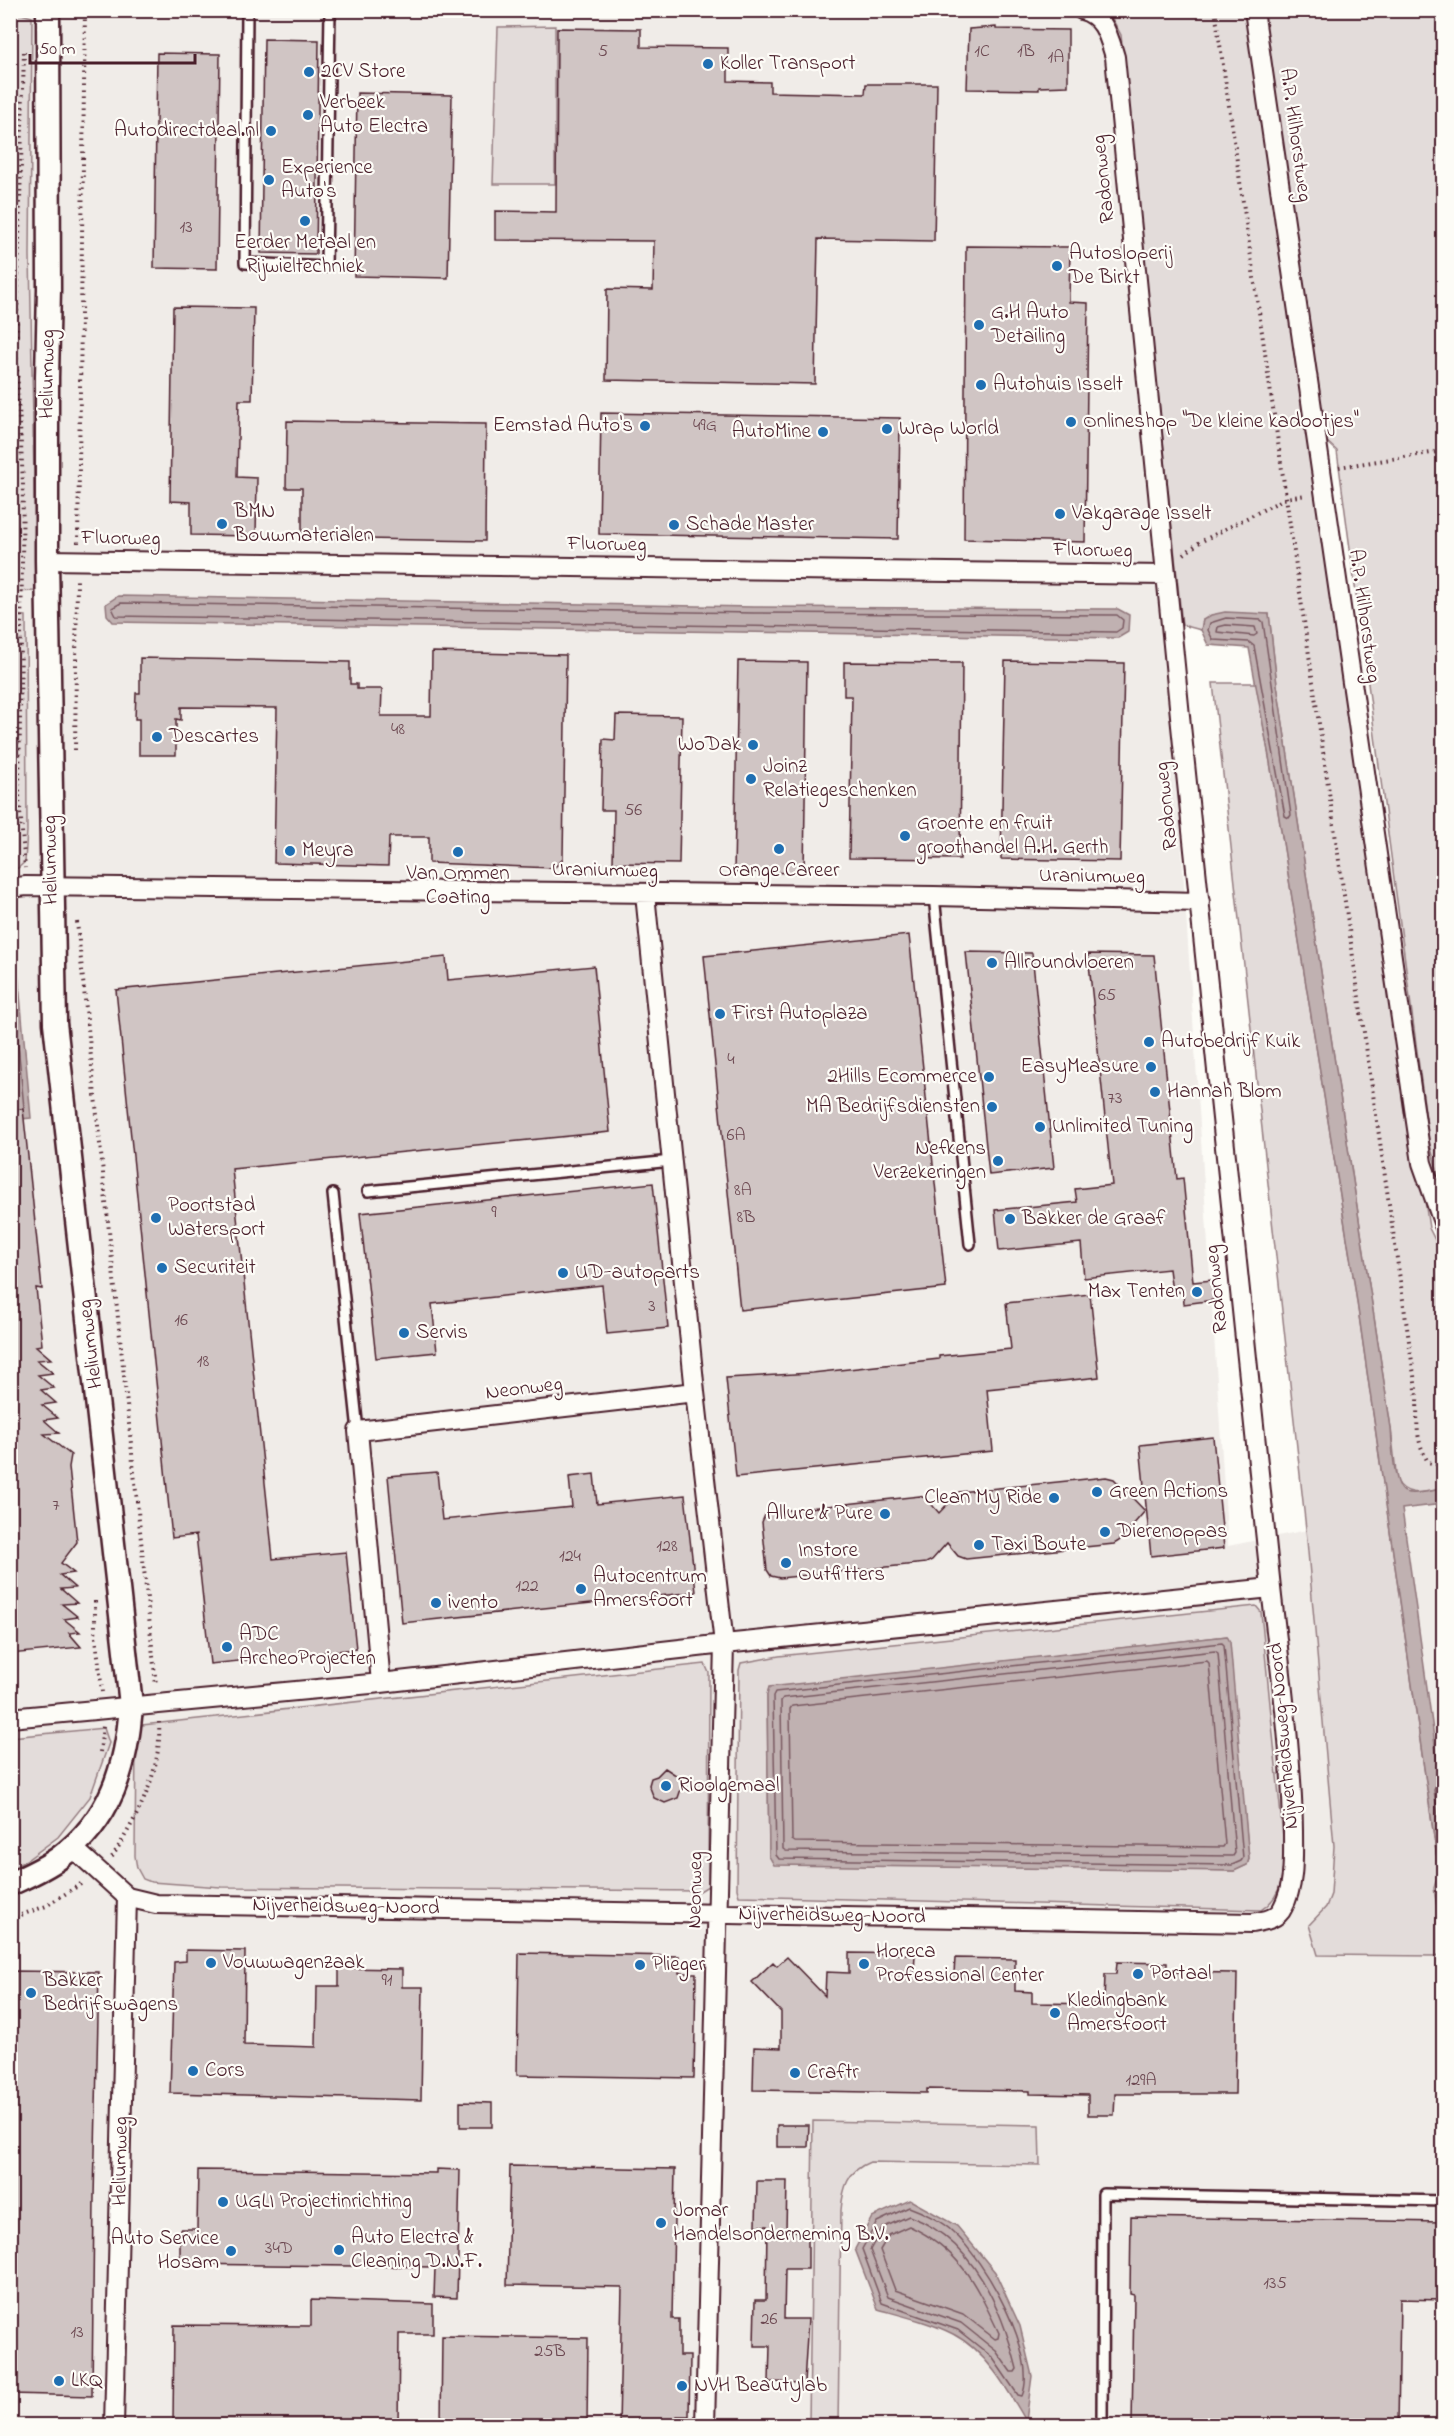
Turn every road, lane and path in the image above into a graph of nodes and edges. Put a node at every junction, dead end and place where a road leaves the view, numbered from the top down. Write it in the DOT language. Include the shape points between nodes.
graph roads {
  1 [pos="48,10"];
  2 [pos="85,10"];
  3 [pos="247,10"];
  4 [pos="330,10"];
  5 [pos="1082,10"];
  6 [pos="1215,10"];
  7 [pos="1254,10"];
  8 [pos="1443,451"];
  9 [pos="1322,480"];
  10 [pos="1286,498"];
  11 [pos="47,560"];
  12 [pos="78,561"];
  13 [pos="1166,575"];
  14 [pos="75,761"];
  15 [pos="51,887"];
  16 [pos="10,888"];
  17 [pos="75,888"];
  18 [pos="645,894"];
  19 [pos="934,896"];
  20 [pos="1200,902"];
  21 [pos="672,1161"];
  22 [pos="368,1191"];
  23 [pos="333,1194"];
  24 [pos="1443,1225"];
  25 [pos="970,1244"];
  26 [pos="695,1392"];
  27 [pos="358,1431"];
  28 [pos="1443,1466"];
  29 [pos="1271,1588"];
  30 [pos="724,1644"];
  31 [pos="381,1683"];
  32 [pos="158,1702"];
  33 [pos="131,1705"];
  34 [pos="104,1708"];
  35 [pos="10,1718"];
  36 [pos="99,1761"];
  37 [pos="72,1847"];
  38 [pos="96,1871"];
  39 [pos="10,1884"];
  40 [pos="128,1897"];
  41 [pos="718,1914"];
  42 [pos="10,1919"];
  43 [pos="1443,2201"];
  44 [pos="114,2426"];
  45 [pos="705,2426"];
  46 [pos="1101,2426"];
  1 -- 11 [label="street, Heliumweg"];
  2 -- 12 [label="path, Heliumweg"];
  3 -- 4 [label="lane" via="245,263 326,267"];
  5 -- 13 [label="street, Radonweg" via="1101,20 1115,57"];
  6 -- 10 [label="path"];
  7 -- 9 [label="street, A.P. Hilhorstweg"];
  8 -- 9 [label="path"];
  9 -- 10 [label="path" via="1319,493"];
  9 -- 24 [label="street, A.P. Hilhorstweg" via="1422,1162"];
  10 -- 13 [label="path" via="1200,542 1173,562"];
  10 -- 28 [label="path" via="1417,1396 1416,1424 1420,1448 1428,1462"];
  11 -- 12 [label="street, Fluorweg"];
  11 -- 15 [label="street, Heliumweg"];
  12 -- 13 [label="street, Fluorweg"];
  12 -- 14 [label="path, Heliumweg"];
  13 -- 20 [label="street, Radonweg"];
  15 -- 16 [label="street, Uraniumweg"];
  15 -- 17 [label="street, Uraniumweg"];
  15 -- 33 [label="street, Heliumweg" via="55,1023"];
  17 -- 18 [label="street, Uraniumweg"];
  17 -- 32 [label="path, Heliumweg"];
  18 -- 19 [label="street, Uraniumweg"];
  18 -- 21 [label="street, Neonweg"];
  19 -- 20 [label="street, Uraniumweg"];
  19 -- 25 [label="lane"];
  20 -- 29 [label="street, Radonweg"];
  21 -- 22 [label="lane"];
  21 -- 26 [label="street, Neonweg"];
  23 -- 27 [label="lane"];
  26 -- 27 [label="street, Neonweg"];
  26 -- 30 [label="street, Neonweg"];
  27 -- 31 [label="street"];
  29 -- 30 [label="street"];
  29 -- 41 [label="street, Nijverheidsweg-Noord" via="1292,1790 1293,1848 1290,1890 1282,1910 1269,1920 1252,1923"];
  30 -- 31 [label="street"];
  30 -- 41 [label="street, Neonweg"];
  31 -- 32 [label="street"];
  32 -- 33 [label="street"];
  32 -- 38 [label="path" via="160,1738 142,1806 111,1858"];
  33 -- 34 [label="street"];
  33 -- 37 [label="street" via="120,1774 95,1823"];
  34 -- 35 [label="street"];
  34 -- 36 [label="path"];
  37 -- 38 [label="street, Nijverheidsweg-Noord"];
  37 -- 39 [label="street" via="45,1867"];
  38 -- 40 [label="street, Nijverheidsweg-Noord"];
  38 -- 42 [label="path" via="46,1906"];
  40 -- 41 [label="street, Nijverheidsweg-Noord" via="156,1904"];
  40 -- 44 [label="street, Heliumweg"];
  41 -- 45 [label="street, Neonweg"];
  43 -- 46 [label="lane" via="1103,2194"];
}
